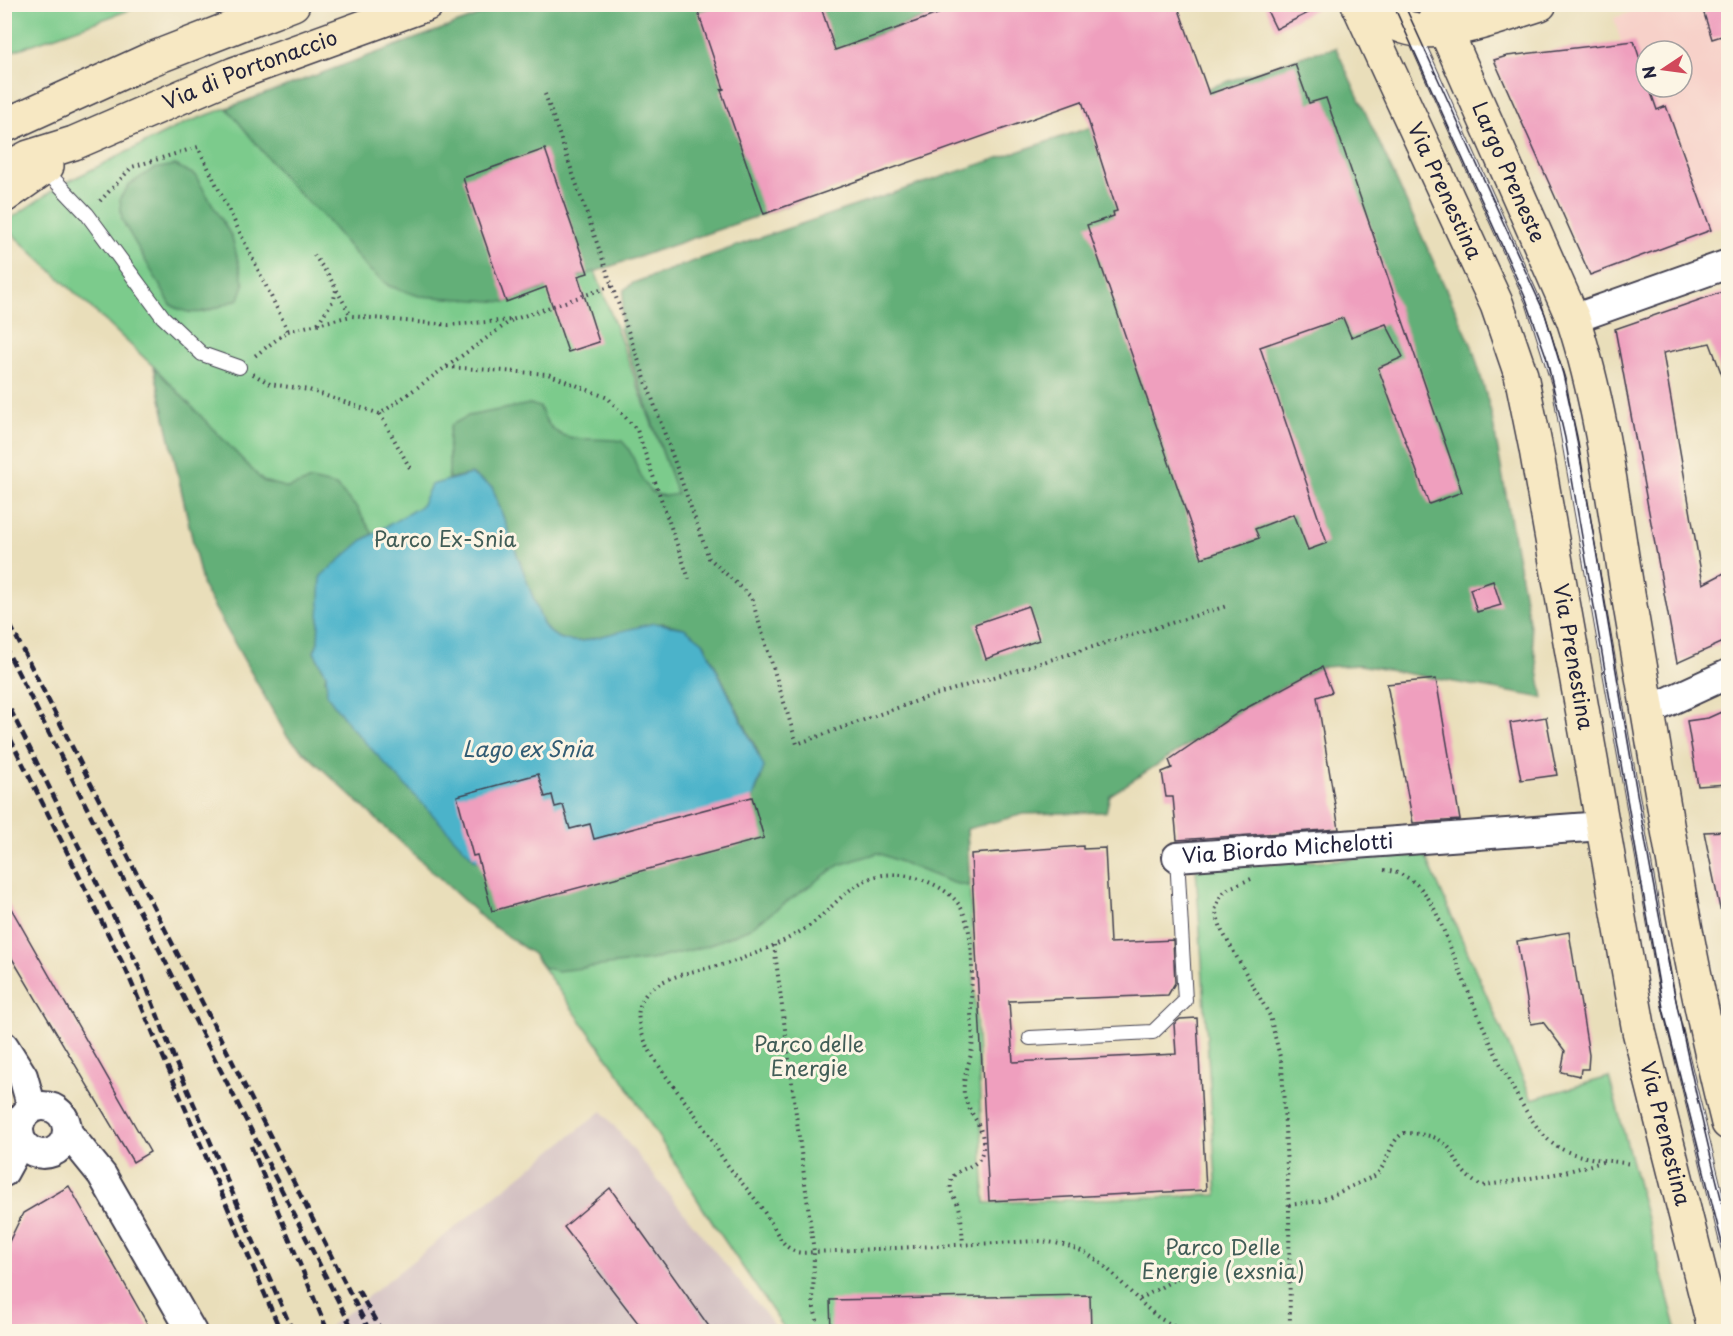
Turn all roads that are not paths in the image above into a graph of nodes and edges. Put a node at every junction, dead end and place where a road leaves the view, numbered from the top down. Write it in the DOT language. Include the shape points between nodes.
graph roads {
  1 [pos="293,4"];
  2 [pos="427,4"];
  3 [pos="1358,4"];
  4 [pos="1370,4"];
  5 [pos="1540,4"];
  6 [pos="1439,16"];
  7 [pos="1405,17"];
  8 [pos="218,32"];
  9 [pos="234,74"];
  10 [pos="4,126"];
  11 [pos="74,143"];
  12 [pos="44,169"];
  13 [pos="4,170"];
  14 [pos="4,196"];
  15 [pos="1728,264"];
  16 [pos="1558,323"];
  17 [pos="239,368"];
  18 [pos="1728,674"];
  19 [pos="1648,711"];
  20 [pos="1602,826"];
  21 [pos="1178,857"];
  22 [pos="1030,1038"];
  23 [pos="4,1046"];
  24 [pos="32,1108"];
  25 [pos="1728,1123"];
  26 [pos="68,1133"];
  27 [pos="21,1141"];
  28 [pos="4,1172"];
  29 [pos="1728,1246"];
  30 [pos="1718,1320"];
  31 [pos="192,1332"];
  1 -- 8 [label="main road"];
  2 -- 9 [label="main road, Via di Portonaccio"];
  3 -- 20 [label="main road, Via Prenestina" via="1514,350 1532,424"];
  4 -- 7 [label="main road" via="1392,22"];
  5 -- 6 [label="main road" via="1479,22"];
  6 -- 7 [label="main road"];
  6 -- 16 [label="main road, Largo Preneste"];
  7 -- 16 [label="lane, Via Prenestina"];
  8 -- 9 [label="main road"];
  8 -- 10 [label="main road"];
  9 -- 11 [label="main road, Via di Portonaccio"];
  11 -- 12 [label="main road, Via di Portonaccio"];
  11 -- 13 [label="main road, Via di Portonaccio" via="29,157"];
  12 -- 14 [label="main road, Via di Portonaccio"];
  12 -- 17 [label="lane" via="87,214 163,317 202,354"];
  15 -- 16 [label="street"];
  16 -- 19 [label="main road, Via Prenestina" via="1594,394"];
  16 -- 29 [label="lane, Via Prenestina" via="1570,438 1641,857 1669,1004"];
  18 -- 19 [label="street"];
  19 -- 25 [label="main road, Via Prenestina" via="1704,1029"];
  20 -- 21 [label="street, Via Biordo Michelotti"];
  20 -- 30 [label="main road, Via Prenestina" via="1645,1056"];
  21 -- 22 [label="lane, Via Biordo Michelotti" via="1185,1001 1153,1032"];
  23 -- 24 [label="street" via="23,1076"];
  24 -- 26 [label="street" via="45,1105 57,1110 66,1120"];
  24 -- 27 [label="street" via="23,1116 19,1128"];
  26 -- 27 [label="street" via="53,1152 41,1154"];
  26 -- 31 [label="street" via="102,1175"];
  27 -- 28 [label="street"];
}
